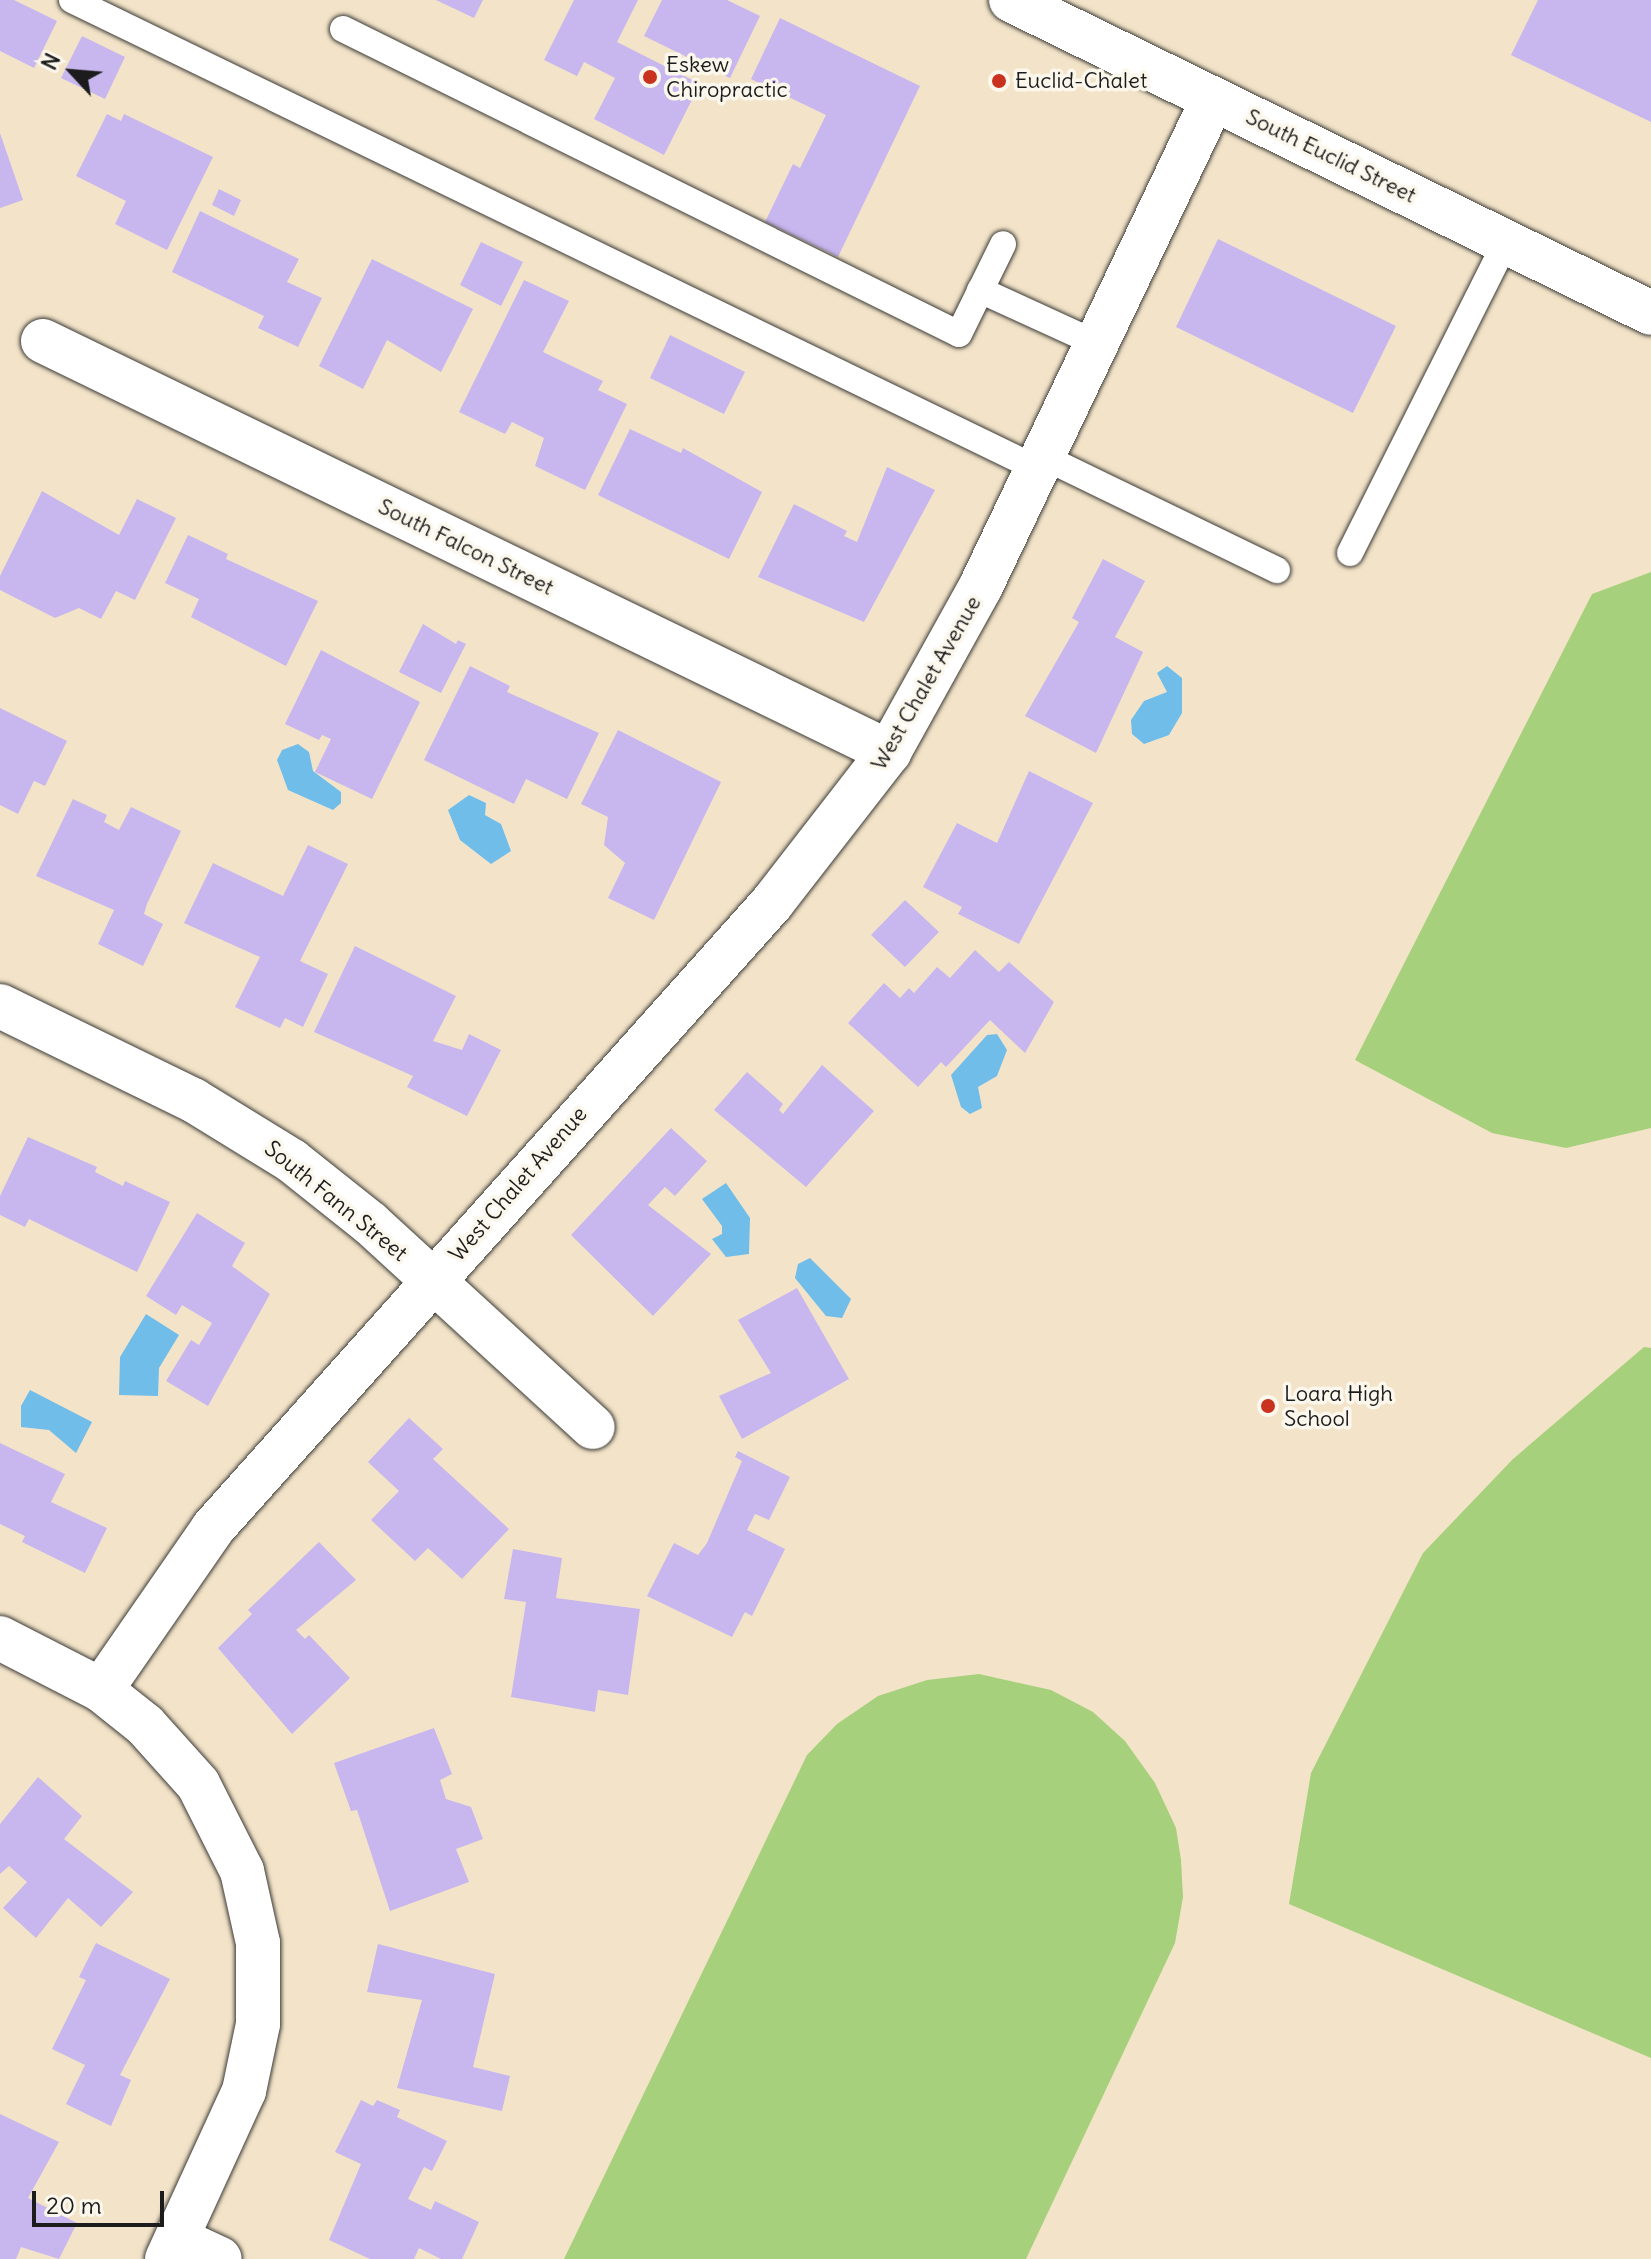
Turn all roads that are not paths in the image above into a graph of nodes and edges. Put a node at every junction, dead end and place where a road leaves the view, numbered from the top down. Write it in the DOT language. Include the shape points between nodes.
graph roads {
  1 [pos="72,0"];
  2 [pos="1011,0"];
  3 [pos="343,29"];
  4 [pos="1213,99"];
  5 [pos="1506,241"];
  6 [pos="1003,244"];
  7 [pos="980,290"];
  8 [pos="1651,313"];
  9 [pos="43,341"];
  10 [pos="1096,343"];
  11 [pos="1041,463"];
  12 [pos="1350,553"];
  13 [pos="1277,570"];
  14 [pos="889,752"];
  15 [pos="0,1006"];
  16 [pos="433,1281"];
  17 [pos="593,1427"];
  18 [pos="0,1638"];
  19 [pos="101,1690"];
  20 [pos="172,2249"];
  21 [pos="220,2259"];
  1 -- 11 [label="lane"];
  2 -- 4 [label="street, South Euclid Street"];
  3 -- 7 [label="lane" via="959,334"];
  4 -- 5 [label="street, South Euclid Street"];
  4 -- 10 [label="street, West Chalet Avenue"];
  5 -- 8 [label="street, South Euclid Street"];
  5 -- 12 [label="lane"];
  6 -- 7 [label="lane"];
  7 -- 10 [label="lane"];
  9 -- 14 [label="street, South Falcon Street"];
  10 -- 11 [label="street, West Chalet Avenue"];
  11 -- 13 [label="lane"];
  11 -- 14 [label="street, West Chalet Avenue" via="953,640"];
  14 -- 16 [label="street, West Chalet Avenue" via="772,903"];
  15 -- 16 [label="street, South Fann Street" via="193,1100 261,1140 323,1184"];
  16 -- 17 [label="street, South Fann Street"];
  16 -- 19 [label="street, West Chalet Avenue" via="213,1528"];
  18 -- 19 [label="street"];
  19 -- 20 [label="street" via="145,1725 198,1784 242,1871 258,1943 258,2024 244,2091"];
  20 -- 21 [label="street"];
}
